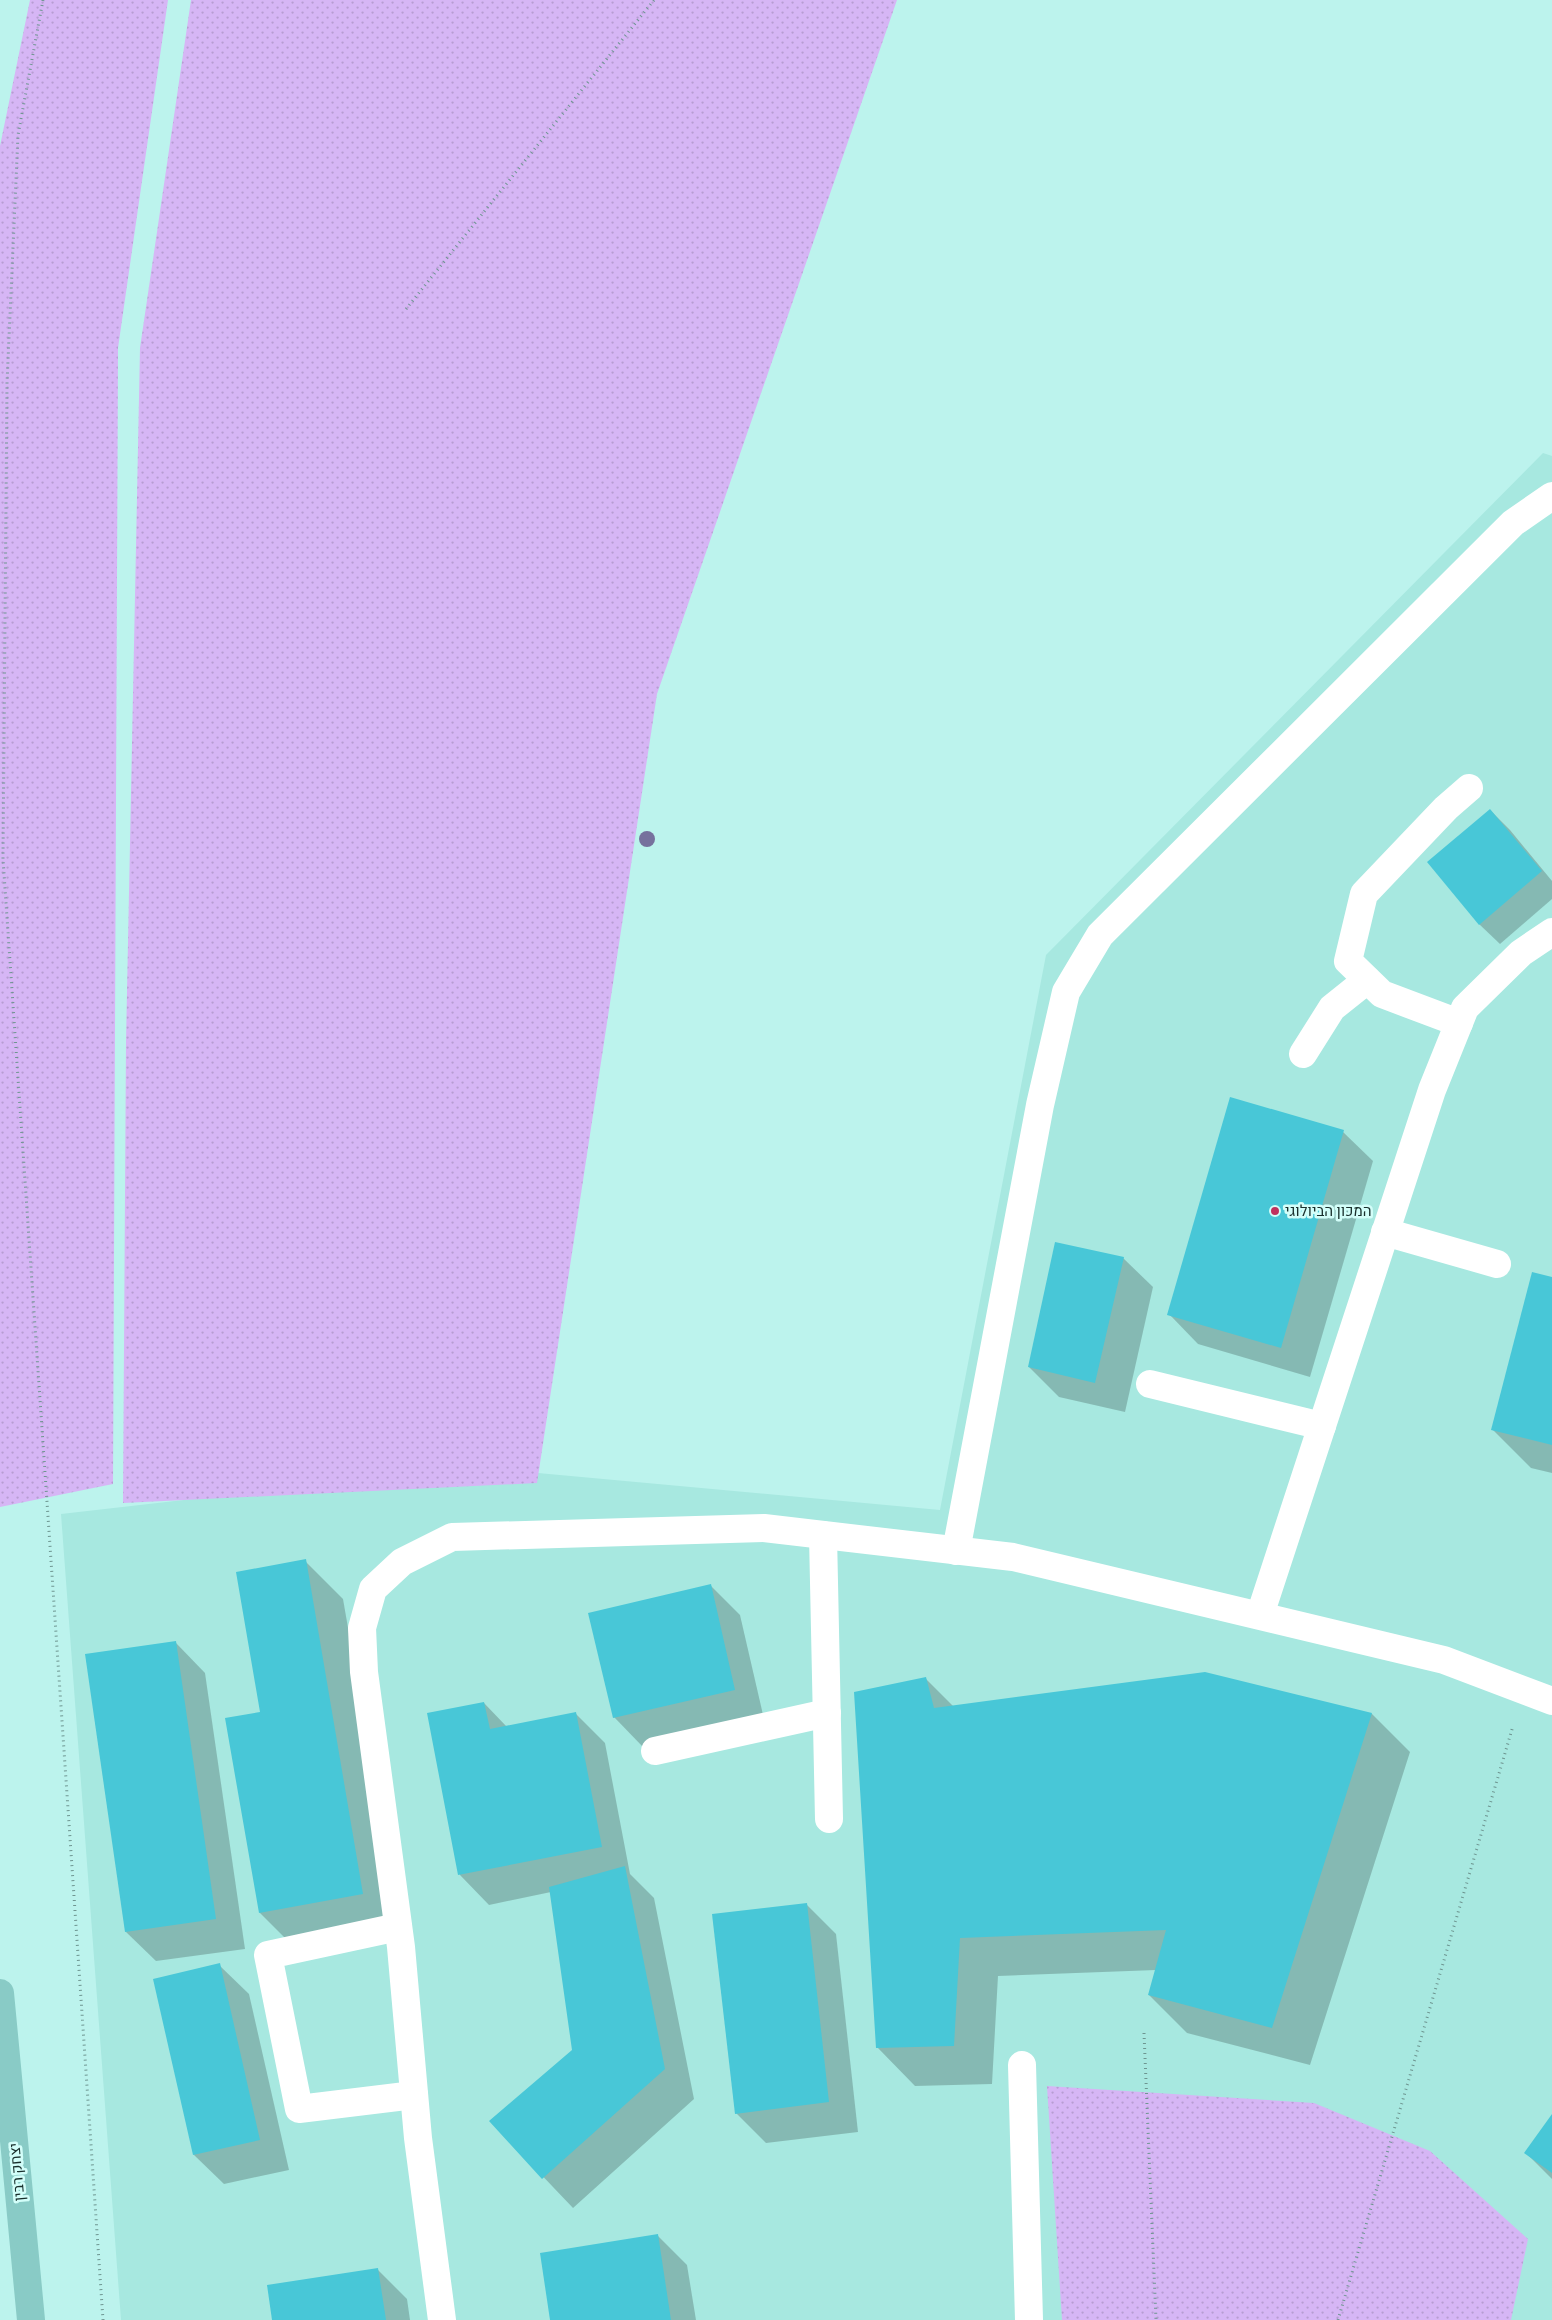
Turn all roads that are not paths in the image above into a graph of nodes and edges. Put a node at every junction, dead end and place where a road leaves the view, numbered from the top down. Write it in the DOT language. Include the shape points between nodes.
graph roads {
  1 [pos="1552,496"];
  2 [pos="1469,788"];
  3 [pos="1552,932"];
  4 [pos="1367,980"];
  5 [pos="1460,1023"];
  6 [pos="1303,1054"];
  7 [pos="1385,1232"];
  8 [pos="1497,1264"];
  9 [pos="1150,1384"];
  10 [pos="1322,1426"];
  11 [pos="823,1535"];
  12 [pos="956,1551"];
  13 [pos="1260,1616"];
  14 [pos="1552,1701"];
  15 [pos="827,1713"];
  16 [pos="655,1751"];
  17 [pos="829,1819"];
  18 [pos="398,1927"];
  19 [pos="0,1993"];
  20 [pos="1022,2065"];
  21 [pos="414,2095"];
  22 [pos="31,2320"];
  23 [pos="442,2320"];
  24 [pos="1029,2320"];
  1 -- 12 [label="street" via="1513,523 1100,935 1066,992 1040,1105"];
  2 -- 4 [label="street" via="1364,894 1348,961"];
  3 -- 5 [label="street" via="1521,953 1466,1008"];
  4 -- 5 [label="street" via="1382,994"];
  4 -- 6 [label="street" via="1332,1008"];
  5 -- 7 [label="street" via="1432,1090"];
  7 -- 8 [label="street"];
  7 -- 10 [label="street"];
  9 -- 10 [label="street"];
  10 -- 13 [label="street"];
  11 -- 12 [label="street"];
  11 -- 15 [label="street"];
  11 -- 18 [label="street" via="764,1528 452,1537 402,1562 374,1589 362,1628 364,1672"];
  12 -- 13 [label="street" via="1013,1557"];
  13 -- 14 [label="street" via="1444,1660"];
  15 -- 16 [label="street"];
  15 -- 17 [label="street"];
  18 -- 21 [label="street"];
  18 -- 21 [label="street" via="268,1955 299,2109"];
  19 -- 22 [label="main road, יצחק רבין"];
  20 -- 24 [label="street"];
  21 -- 23 [label="street"];
}
